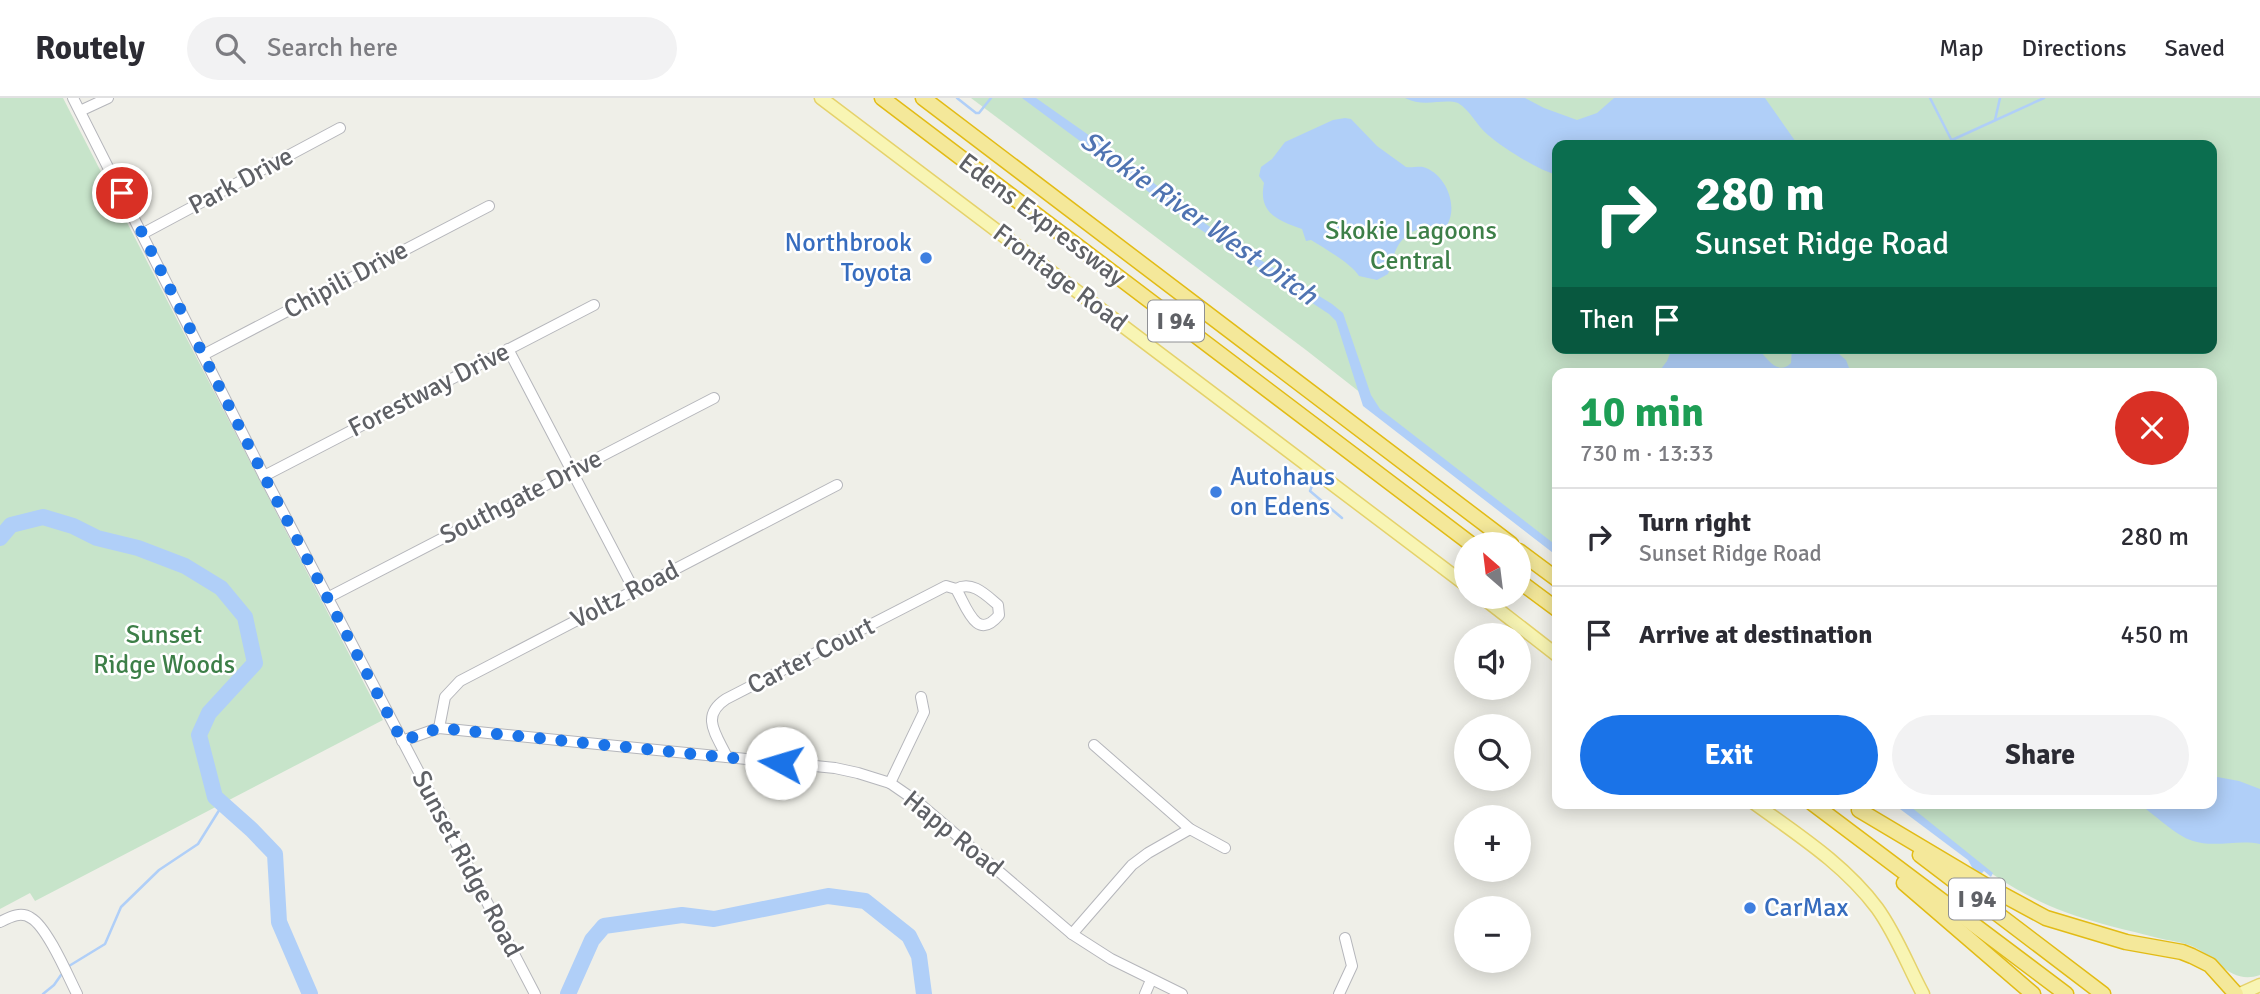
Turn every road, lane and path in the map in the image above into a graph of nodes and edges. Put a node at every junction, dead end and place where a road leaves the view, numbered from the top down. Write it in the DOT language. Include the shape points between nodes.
graph roads {
  1 [pos="73,98"];
  2 [pos="108,98"];
  3 [pos="821,98"];
  4 [pos="882,98"];
  5 [pos="923,98"];
  6 [pos="80,111"];
  7 [pos="340,128"];
  8 [pos="489,206"];
  9 [pos="142,234"];
  10 [pos="594,305"];
  11 [pos="508,349"];
  12 [pos="203,355"];
  13 [pos="714,398"];
  14 [pos="572,471"];
  15 [pos="264,476"];
  16 [pos="837,485"];
  17 [pos="1455,532"];
  18 [pos="1495,532"];
  19 [pos="1531,560"];
  20 [pos="1454,575"];
  21 [pos="1552,576"];
  22 [pos="956,589"];
  23 [pos="634,590"];
  24 [pos="1531,590"];
  25 [pos="329,597"];
  26 [pos="1552,606"];
  27 [pos="1497,609"];
  28 [pos="1552,651"];
  29 [pos="921,697"];
  30 [pos="439,728"];
  31 [pos="402,741"];
  32 [pos="1094,745"];
  33 [pos="727,757"];
  34 [pos="890,783"];
  35 [pos="1762,809"];
  36 [pos="1820,809"];
  37 [pos="1859,809"];
  38 [pos="1860,809"];
  39 [pos="1844,828"];
  40 [pos="1190,829"];
  41 [pos="1225,848"];
  42 [pos="0,922"];
  43 [pos="1072,934"];
  44 [pos="1345,938"];
  45 [pos="1151,980"];
  46 [pos="2260,985"];
  47 [pos="77,994"];
  48 [pos="535,994"];
  49 [pos="1145,994"];
  50 [pos="1182,994"];
  51 [pos="1339,994"];
  52 [pos="1923,994"];
  53 [pos="2033,994"];
  54 [pos="2066,994"];
  55 [pos="2103,994"];
  56 [pos="2238,994"];
  1 -- 6 [label="street, Sunset Ridge Road"];
  2 -- 6 [label="street"];
  3 -- 20 [label="main road, Frontage Road"];
  4 -- 17 [label="highway, Edens Expressway / I 94"];
  5 -- 18 [label="highway, Edens Expressway / I 94"];
  6 -- 9 [label="street, Sunset Ridge Road"];
  7 -- 9 [label="street, Park Drive"];
  8 -- 12 [label="street, Chipili Drive"];
  9 -- 12 [label="street, Sunset Ridge Road"];
  10 -- 11 [label="street, Forestway Drive"];
  11 -- 14 [label="street"];
  11 -- 15 [label="street, Forestway Drive"];
  12 -- 15 [label="street, Sunset Ridge Road"];
  13 -- 14 [label="street, Southgate Drive"];
  14 -- 23 [label="street"];
  14 -- 25 [label="street, Southgate Drive"];
  15 -- 25 [label="street, Sunset Ridge Road"];
  16 -- 23 [label="street, Voltz Road"];
  19 -- 21 [label="highway"];
  22 -- 22 [label="street, Carter Court" via="972,586 998,606 999,615 993,622 975,622"];
  22 -- 33 [label="street, Carter Court" via="946,586 714,707 712,723"];
  23 -- 30 [label="street, Voltz Road" via="460,681 445,697"];
  24 -- 26 [label="highway"];
  25 -- 31 [label="street, Sunset Ridge Road"];
  27 -- 28 [label="main road"];
  29 -- 34 [label="street" via="924,712"];
  30 -- 31 [label="street, Happ Road"];
  30 -- 33 [label="street, Happ Road"];
  31 -- 48 [label="street, Sunset Ridge Road"];
  32 -- 40 [label="street"];
  33 -- 34 [label="street, Happ Road" via="835,768"];
  34 -- 43 [label="street, Happ Road"];
  35 -- 52 [label="main road" via="1833,861 1863,891 1888,926"];
  36 -- 39 [label="highway, I 94"];
  37 -- 55 [label="highway, I 94"];
  38 -- 56 [label="highway" via="2046,918 2126,942 2182,952 2210,965"];
  39 -- 53 [label="highway"];
  39 -- 54 [label="highway, I 94"];
  40 -- 41 [label="street"];
  40 -- 43 [label="street" via="1132,865"];
  42 -- 47 [label="street" via="22,915 42,928"];
  43 -- 45 [label="street, Happ Road"];
  44 -- 51 [label="street" via="1352,966"];
  45 -- 49 [label="street"];
  45 -- 50 [label="street, Happ Road"];
  46 -- 56 [label="main road"];
}
